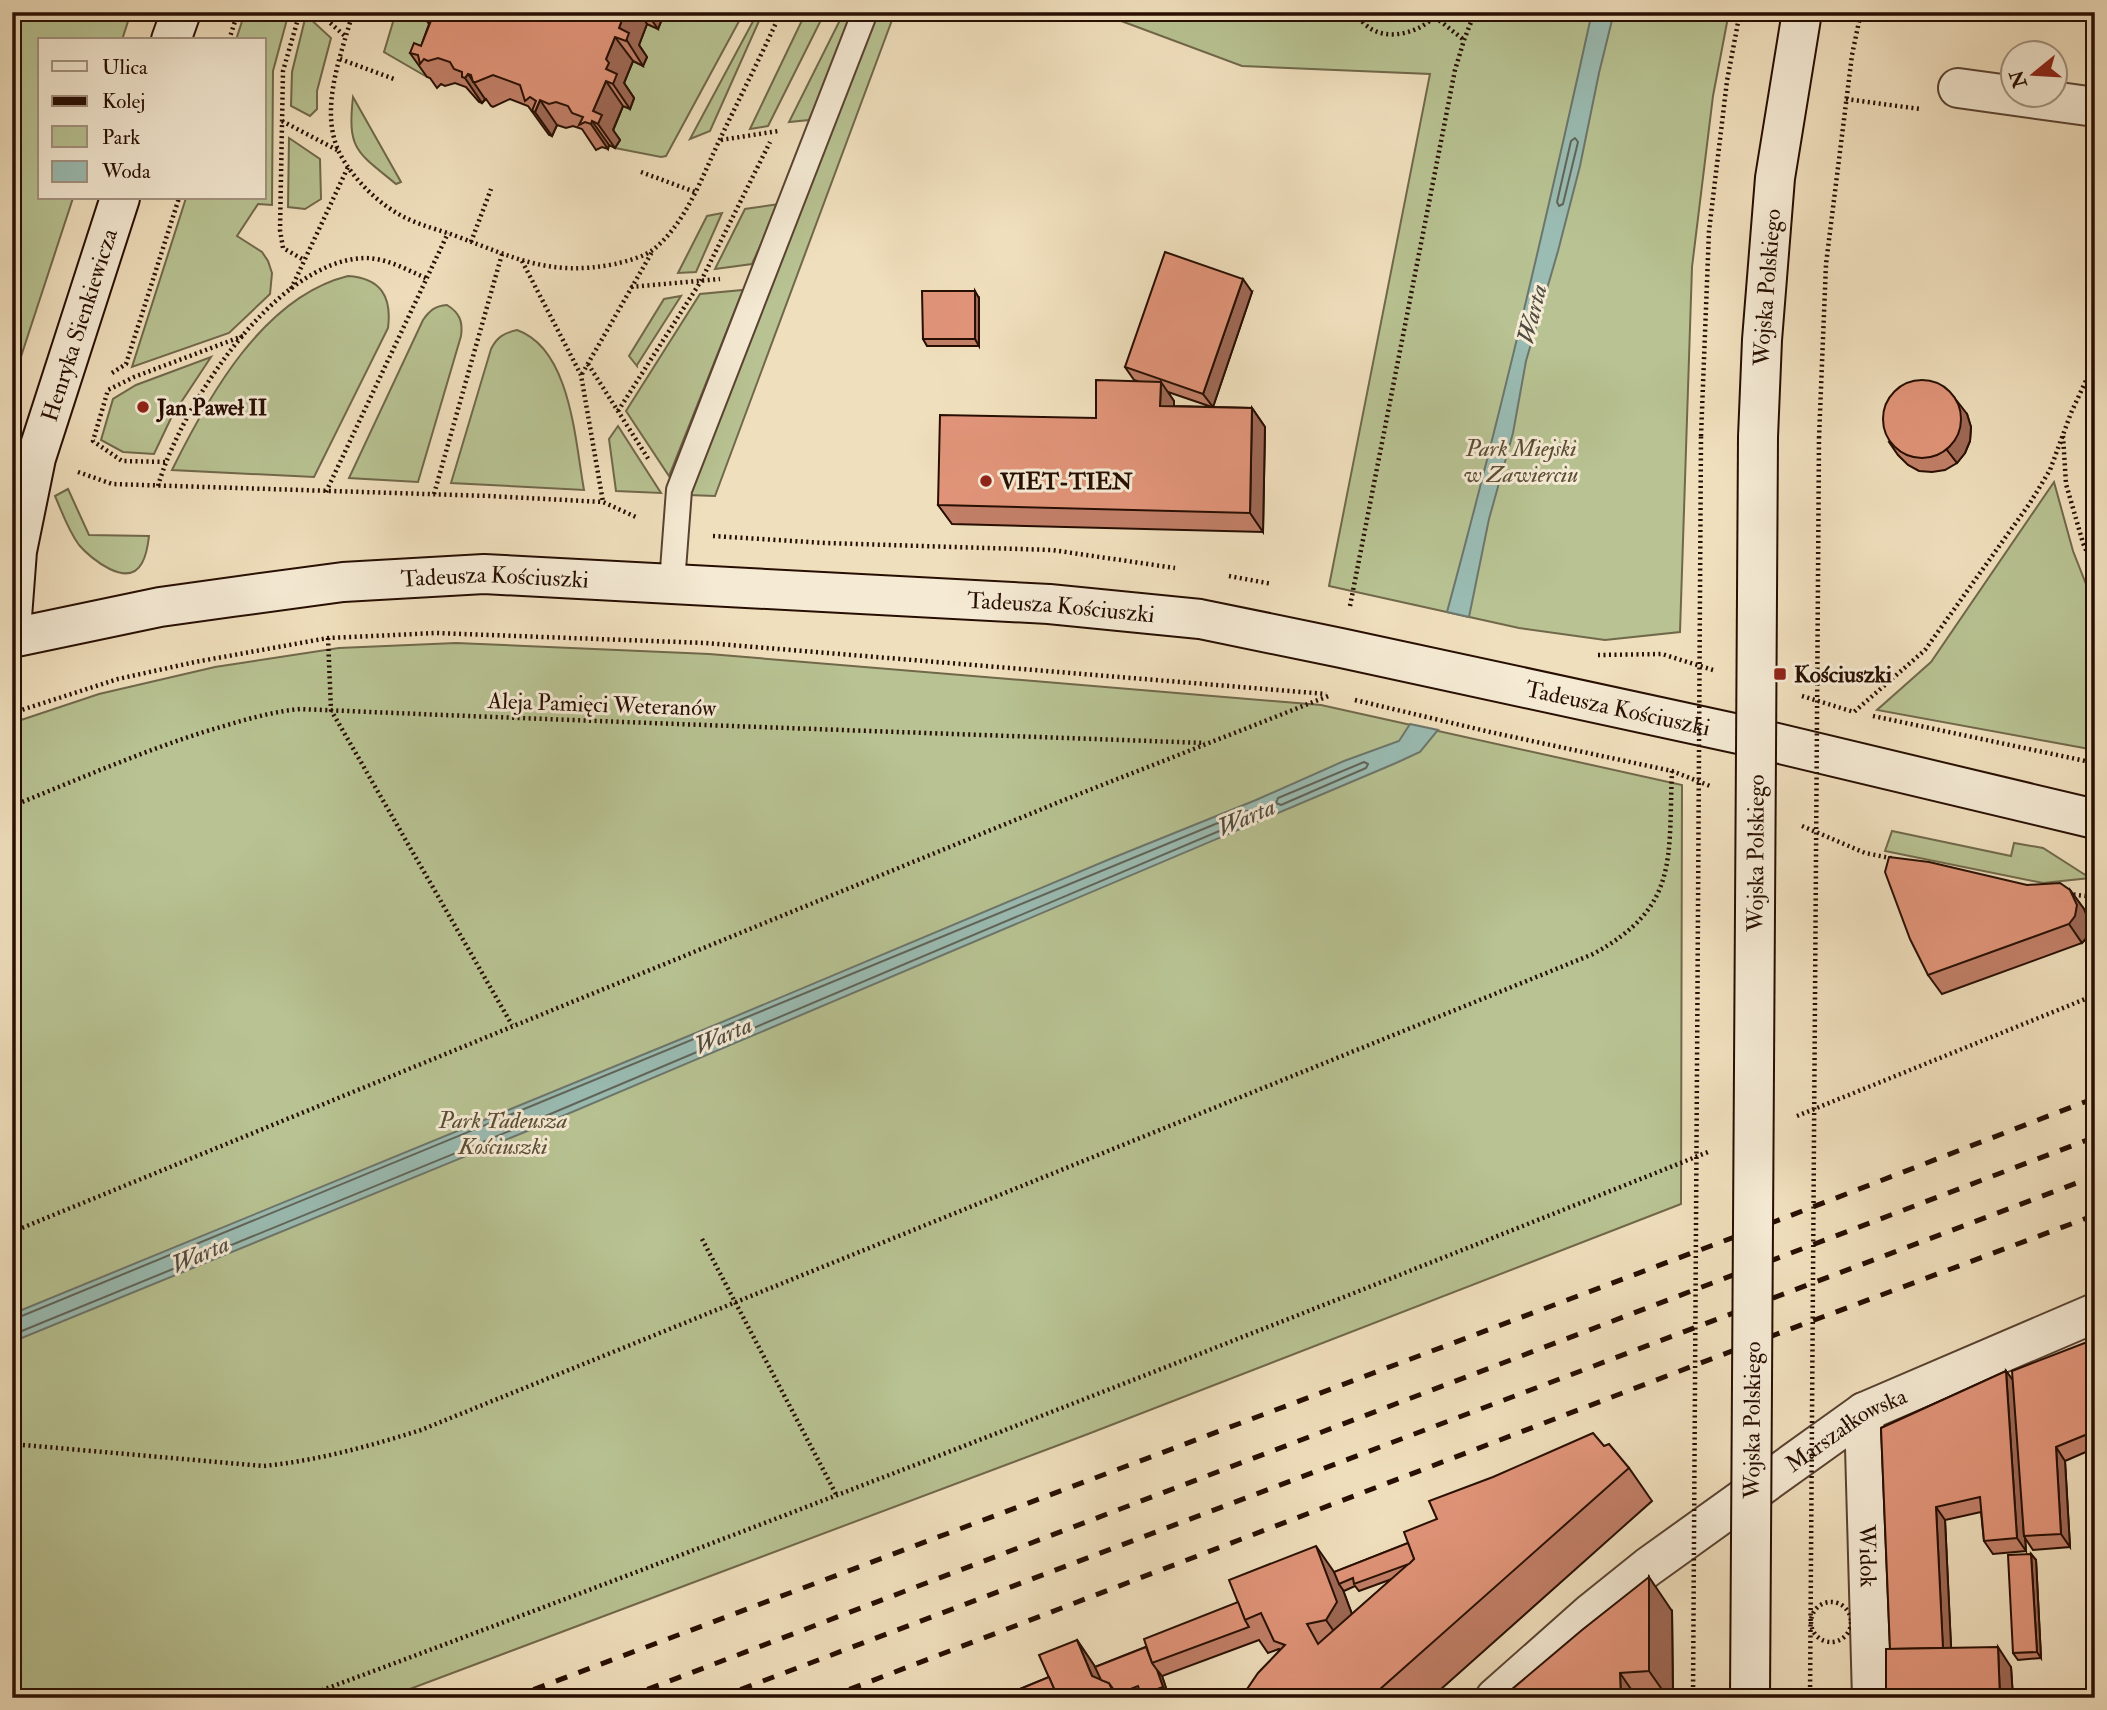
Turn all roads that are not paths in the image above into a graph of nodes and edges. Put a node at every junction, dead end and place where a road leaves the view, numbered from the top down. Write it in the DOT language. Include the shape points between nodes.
graph roads {
  1 [pos="181,12"];
  2 [pos="865,12"];
  3 [pos="1802,12"];
  4 [pos="173,38"];
  5 [pos="1958,88"];
  6 [pos="2095,107"];
  7 [pos="119,200"];
  8 [pos="672,583"];
  9 [pos="12,617"];
  10 [pos="12,638"];
  11 [pos="2095,819"];
  12 [pos="2095,1313"];
  13 [pos="1864,1412"];
  14 [pos="1495,1698"];
  15 [pos="1750,1698"];
  16 [pos="1872,1698"];
  1 -- 4 [label="street"];
  2 -- 8 [label="lane" via="683,479 676,503"];
  3 -- 15 [label="street, Wojska Polskiego, bridge" via="1775,178 1758,437"];
  5 -- 6 [label="street"];
  7 -- 9 [label="street, Henryka Sienkiewicza" via="36,458 17,551"];
  8 -- 10 [label="street, Tadeusza Kościuszki" via="484,574 343,582 160,607"];
  8 -- 11 [label="street, Tadeusza Kościuszki" via="1049,604 1200,619 1743,736"];
  12 -- 13 [label="street, Marszałkowska"];
  13 -- 14 [label="street, Marszałkowska" via="1648,1567"];
  13 -- 16 [label="street, Widok"];
}
